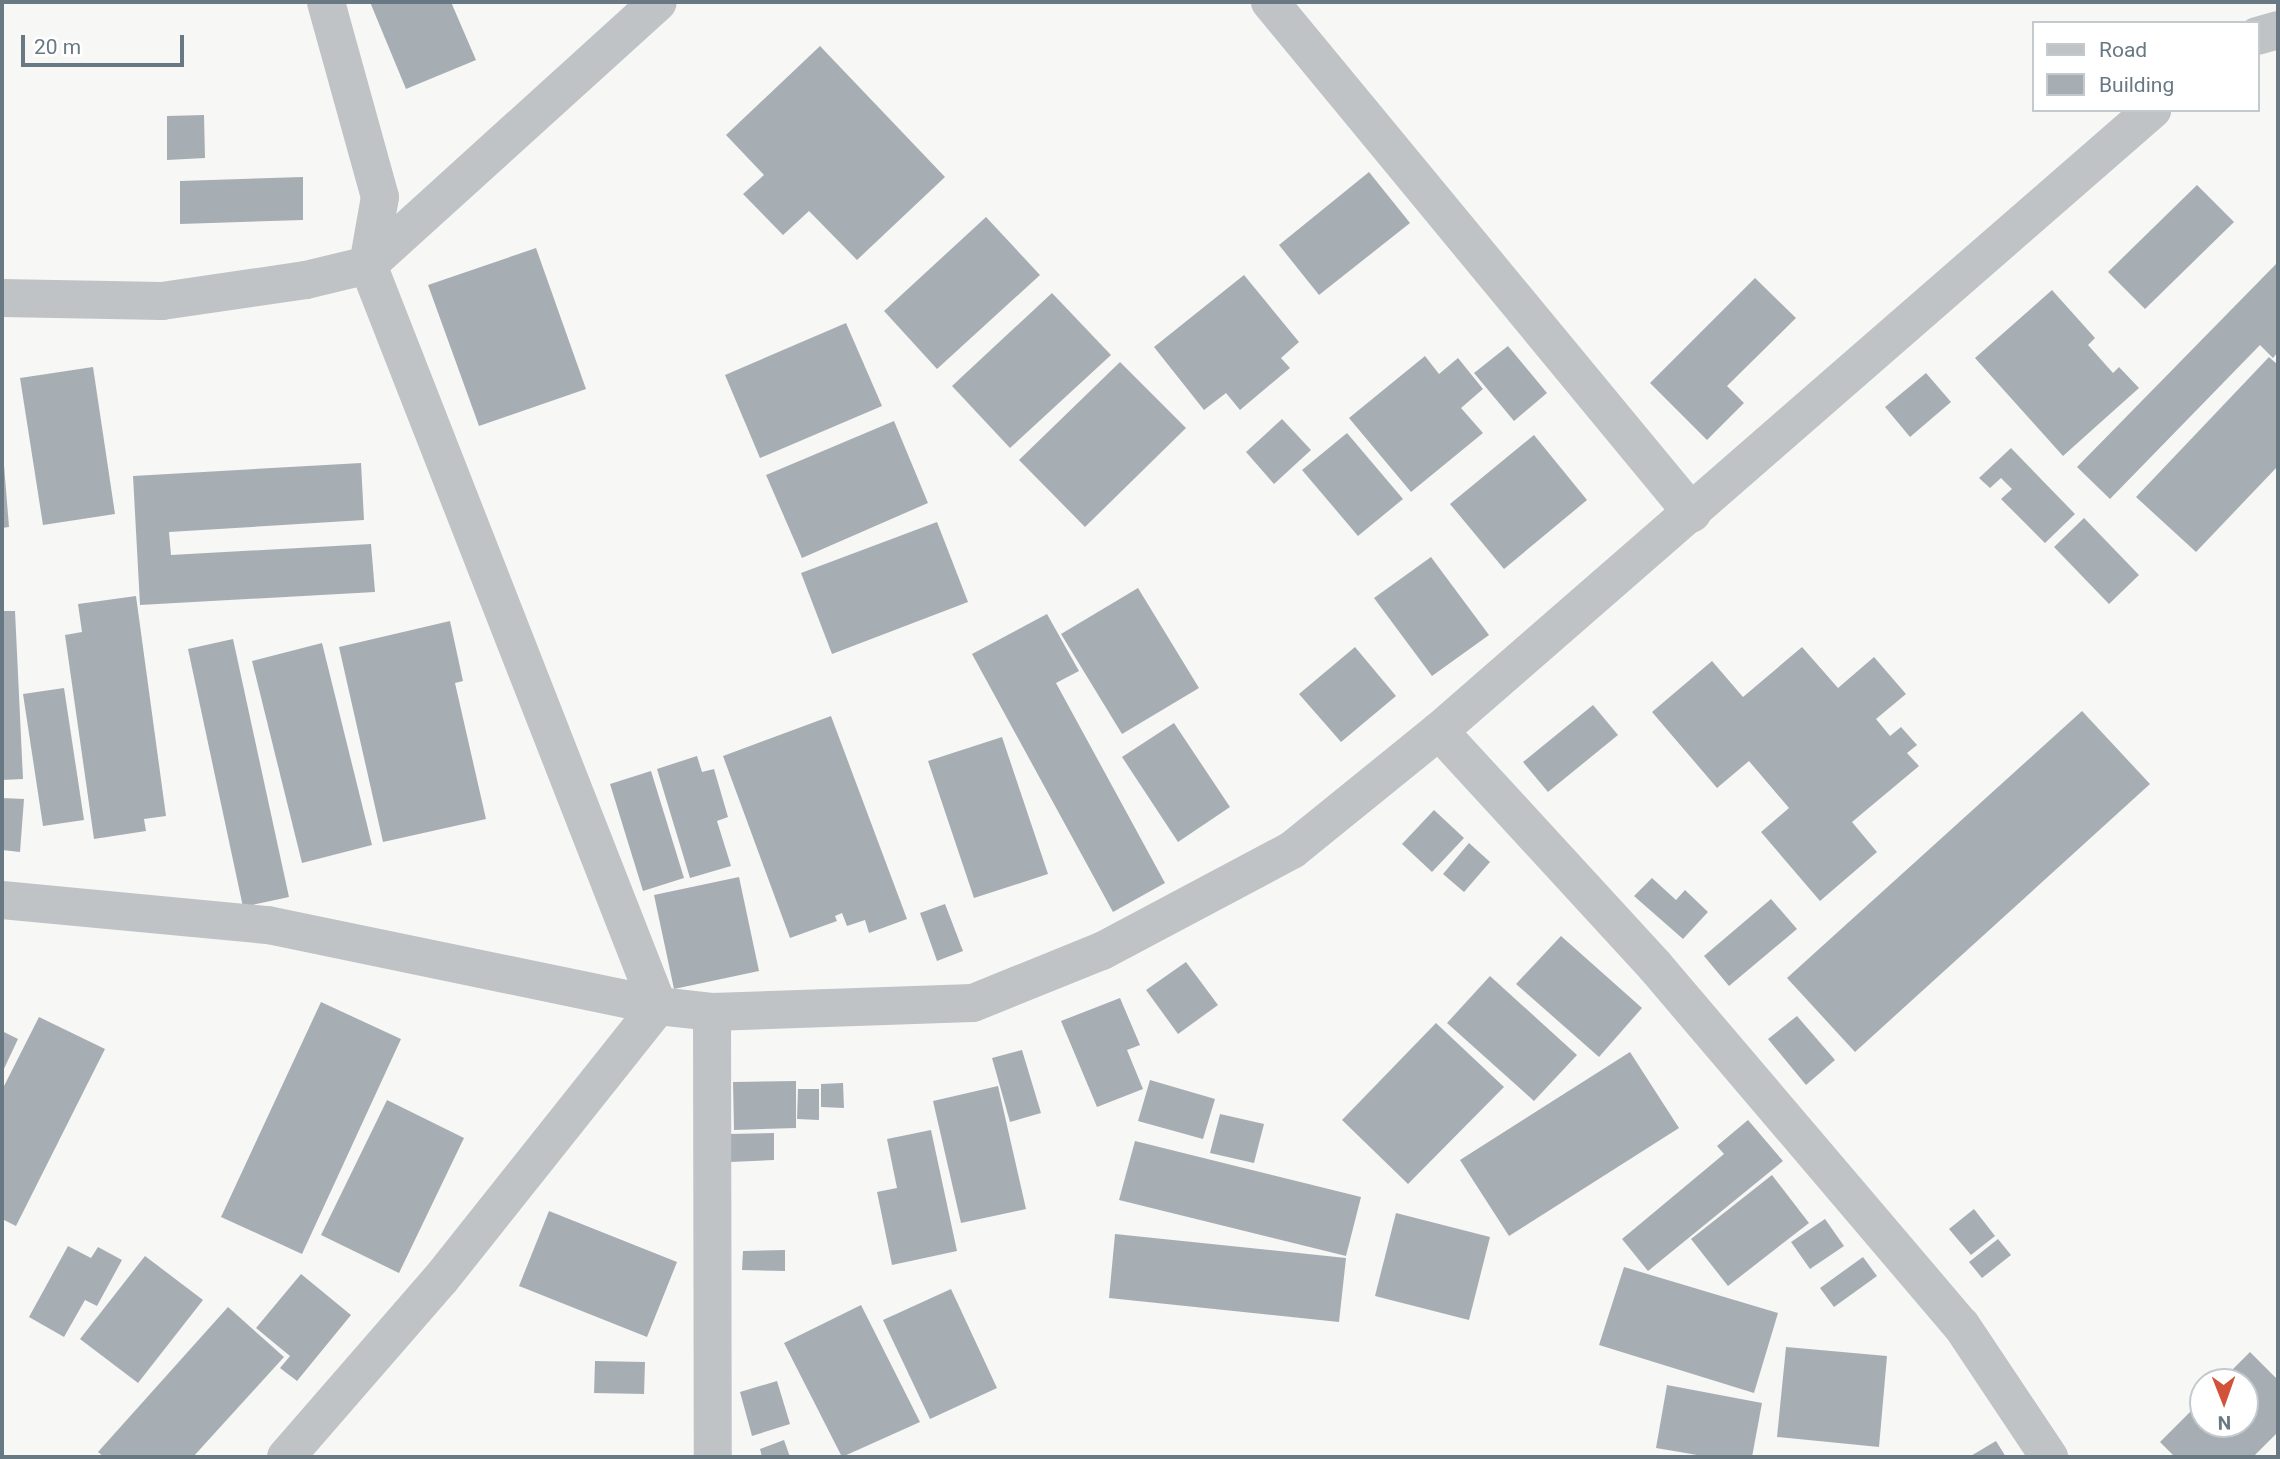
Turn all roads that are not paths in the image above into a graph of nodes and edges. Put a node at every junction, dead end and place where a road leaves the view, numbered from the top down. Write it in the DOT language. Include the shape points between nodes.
graph roads {
  1 [pos="326,2"];
  2 [pos="658,2"];
  3 [pos="1270,2"];
  4 [pos="2278,30"];
  5 [pos="2259,35"];
  6 [pos="2150,112"];
  7 [pos="368,265"];
  8 [pos="2,298"];
  9 [pos="1692,513"];
  10 [pos="1439,731"];
  11 [pos="2,900"];
  12 [pos="658,1006"];
  13 [pos="712,1012"];
  14 [pos="286,1457"];
  15 [pos="713,1457"];
  16 [pos="2049,1457"];
  1 -- 7 [label="street" via="380,197"];
  2 -- 7 [label="street"];
  3 -- 9 [label="street"];
  4 -- 5 [label="street"];
  6 -- 9 [label="street"];
  7 -- 8 [label="street" via="306,280 162,301"];
  7 -- 12 [label="street"];
  9 -- 10 [label="street"];
  10 -- 13 [label="street" via="1292,850 1102,951 973,1003"];
  10 -- 16 [label="street" via="1656,966 1961,1325"];
  11 -- 12 [label="street" via="268,925"];
  12 -- 13 [label="street"];
  12 -- 14 [label="street" via="440,1280"];
  13 -- 15 [label="street"];
}
